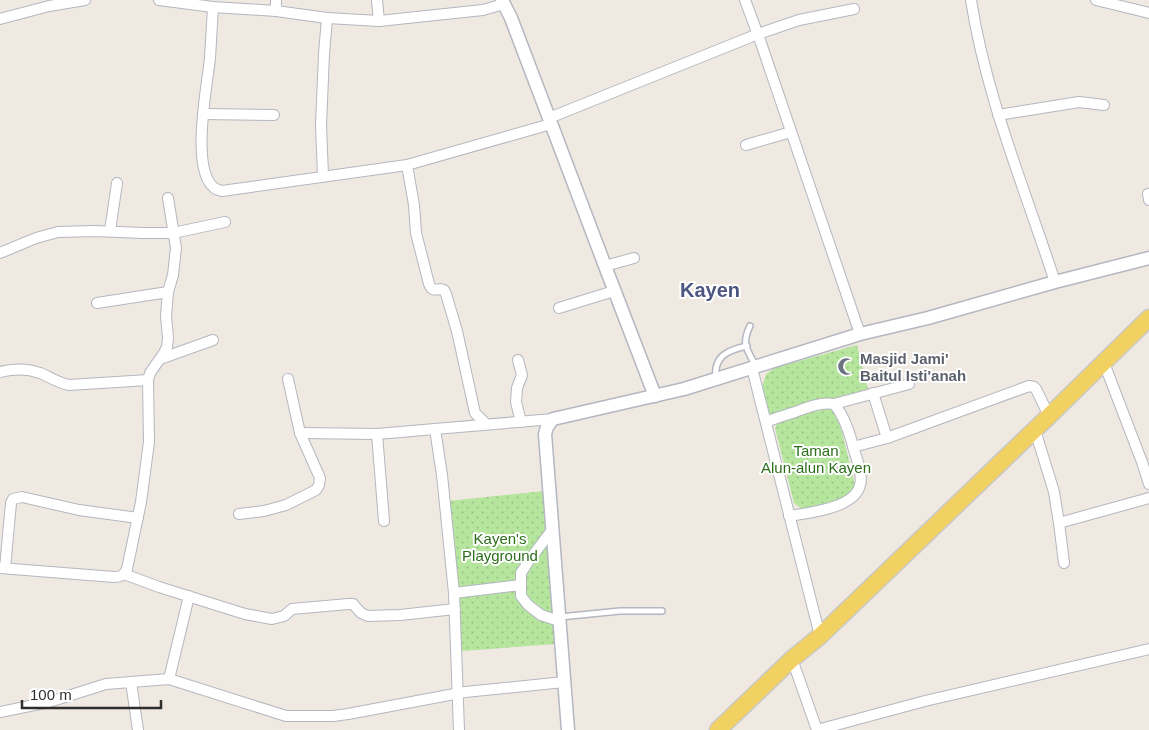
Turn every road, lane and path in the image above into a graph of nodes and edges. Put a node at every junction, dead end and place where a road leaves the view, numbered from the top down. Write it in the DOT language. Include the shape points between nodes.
graph roads {
  1 [pos="85,0"];
  2 [pos="159,0"];
  3 [pos="276,0"];
  4 [pos="378,0"];
  5 [pos="745,0"];
  6 [pos="971,0"];
  7 [pos="1096,0"];
  8 [pos="503,2"];
  9 [pos="213,8"];
  10 [pos="854,9"];
  11 [pos="276,11"];
  12 [pos="1149,13"];
  13 [pos="327,18"];
  14 [pos="0,19"];
  15 [pos="379,21"];
  16 [pos="758,34"];
  17 [pos="1104,105"];
  18 [pos="203,114"];
  19 [pos="274,115"];
  20 [pos="998,115"];
  21 [pos="550,121"];
  22 [pos="791,132"];
  23 [pos="746,145"];
  24 [pos="407,164"];
  25 [pos="323,176"];
  26 [pos="116,183"];
  27 [pos="168,198"];
  28 [pos="225,222"];
  29 [pos="110,232"];
  30 [pos="173,232"];
  31 [pos="0,253"];
  32 [pos="634,258"];
  33 [pos="1149,258"];
  34 [pos="605,266"];
  35 [pos="1055,282"];
  36 [pos="614,290"];
  37 [pos="168,292"];
  38 [pos="97,303"];
  39 [pos="559,308"];
  40 [pos="1149,318"];
  41 [pos="750,326"];
  42 [pos="860,334"];
  43 [pos="213,340"];
  44 [pos="747,346"];
  45 [pos="160,359"];
  46 [pos="518,360"];
  47 [pos="1104,363"];
  48 [pos="754,367"];
  49 [pos="0,372"];
  50 [pos="288,378"];
  51 [pos="716,379"];
  52 [pos="148,380"];
  53 [pos="909,384"];
  54 [pos="873,393"];
  55 [pos="655,396"];
  56 [pos="834,404"];
  57 [pos="1049,416"];
  58 [pos="554,419"];
  59 [pos="520,422"];
  60 [pos="766,422"];
  61 [pos="486,424"];
  62 [pos="435,429"];
  63 [pos="1035,430"];
  64 [pos="300,433"];
  65 [pos="377,434"];
  66 [pos="887,438"];
  67 [pos="853,447"];
  68 [pos="1146,460"];
  69 [pos="1149,484"];
  70 [pos="1149,498"];
  71 [pos="239,514"];
  72 [pos="789,516"];
  73 [pos="138,518"];
  74 [pos="384,521"];
  75 [pos="1059,523"];
  76 [pos="552,530"];
  77 [pos="1064,563"];
  78 [pos="3,568"];
  79 [pos="124,574"];
  80 [pos="521,585"];
  81 [pos="454,593"];
  82 [pos="189,596"];
  83 [pos="455,608"];
  84 [pos="662,611"];
  85 [pos="559,619"];
  86 [pos="820,636"];
  87 [pos="1149,649"];
  88 [pos="792,659"];
  89 [pos="169,679"];
  90 [pos="131,682"];
  91 [pos="564,682"];
  92 [pos="458,693"];
  93 [pos="0,712"];
  94 [pos="138,730"];
  95 [pos="459,730"];
  96 [pos="568,730"];
  97 [pos="718,730"];
  98 [pos="817,730"];
  1 -- 14 [label="street"];
  2 -- 9 [label="street"];
  3 -- 11 [label="street"];
  4 -- 15 [label="street"];
  5 -- 16 [label="street"];
  6 -- 20 [label="street"];
  7 -- 12 [label="street"];
  8 -- 15 [label="street" via="483,10"];
  8 -- 21 [label="street"];
  9 -- 11 [label="street"];
  9 -- 18 [label="street"];
  10 -- 16 [label="street" via="799,20"];
  11 -- 13 [label="street"];
  13 -- 15 [label="street"];
  13 -- 25 [label="street" via="321,126"];
  16 -- 21 [label="street"];
  16 -- 22 [label="street"];
  17 -- 20 [label="street" via="1080,102"];
  18 -- 19 [label="street"];
  18 -- 25 [label="street" via="202,162 208,180 216,189 222,191"];
  20 -- 35 [label="street"];
  21 -- 24 [label="street"];
  21 -- 34 [label="street"];
  22 -- 23 [label="street"];
  22 -- 42 [label="street"];
  24 -- 25 [label="street"];
  24 -- 61 [label="street" via="416,233 430,288 442,289 446,294 475,413"];
  26 -- 29 [label="street"];
  27 -- 30 [label="street"];
  28 -- 30 [label="street"];
  29 -- 30 [label="street"];
  29 -- 31 [label="street" via="58,232"];
  30 -- 37 [label="street" via="175,264"];
  32 -- 34 [label="street"];
  33 -- 35 [label="street"];
  34 -- 36 [label="street"];
  35 -- 42 [label="street"];
  36 -- 39 [label="street"];
  36 -- 55 [label="street"];
  37 -- 38 [label="street"];
  37 -- 45 [label="street" via="167,347"];
  40 -- 47 [label="main road"];
  41 -- 44 [label="lane" via="745,341"];
  42 -- 48 [label="street"];
  43 -- 45 [label="street"];
  44 -- 48 [label="lane"];
  44 -- 51 [label="lane" via="725,353 715,370"];
  45 -- 52 [label="street"];
  46 -- 59 [label="street" via="522,375 516,402"];
  47 -- 57 [label="main road"];
  47 -- 68 [label="street"];
  48 -- 51 [label="street"];
  48 -- 60 [label="street"];
  49 -- 52 [label="street" via="14,368 30,370 69,386"];
  50 -- 64 [label="street"];
  51 -- 55 [label="street"];
  52 -- 73 [label="street" via="148,442"];
  53 -- 54 [label="street"];
  54 -- 56 [label="street"];
  54 -- 66 [label="street"];
  55 -- 58 [label="street"];
  56 -- 60 [label="street" via="816,404"];
  56 -- 67 [label="street" via="840,410"];
  57 -- 63 [label="main road"];
  57 -- 66 [label="street" via="1036,389 1029,386"];
  58 -- 59 [label="street"];
  58 -- 76 [label="street" via="545,434"];
  59 -- 61 [label="street"];
  60 -- 72 [label="street"];
  61 -- 62 [label="street"];
  62 -- 65 [label="street"];
  62 -- 81 [label="street"];
  63 -- 75 [label="street" via="1054,492"];
  63 -- 86 [label="main road"];
  64 -- 65 [label="street"];
  64 -- 71 [label="street" via="320,478 316,490 286,505"];
  65 -- 74 [label="street"];
  66 -- 67 [label="street"];
  67 -- 72 [label="street" via="860,472 858,492 843,504"];
  68 -- 69 [label="street"];
  70 -- 75 [label="street"];
  72 -- 86 [label="street"];
  73 -- 78 [label="street" via="18,497 13,499 10,508"];
  73 -- 79 [label="street"];
  75 -- 77 [label="street"];
  76 -- 80 [label="street" via="521,573"];
  76 -- 85 [label="street"];
  78 -- 79 [label="street" via="114,577"];
  79 -- 82 [label="street"];
  80 -- 81 [label="street"];
  80 -- 85 [label="street" via="521,596 528,605 541,615"];
  81 -- 83 [label="street"];
  82 -- 83 [label="street" via="272,619 284,616 292,608 348,604 353,604 368,616"];
  82 -- 89 [label="street"];
  83 -- 92 [label="street"];
  84 -- 85 [label="lane" via="620,611"];
  85 -- 91 [label="street"];
  86 -- 88 [label="main road"];
  87 -- 98 [label="street" via="925,700"];
  88 -- 97 [label="main road"];
  88 -- 98 [label="street"];
  89 -- 90 [label="street"];
  89 -- 92 [label="street" via="286,716 348,714"];
  90 -- 93 [label="street" via="106,684 49,702"];
  90 -- 94 [label="street"];
  91 -- 92 [label="street"];
  91 -- 96 [label="street"];
  92 -- 95 [label="street"];
}
